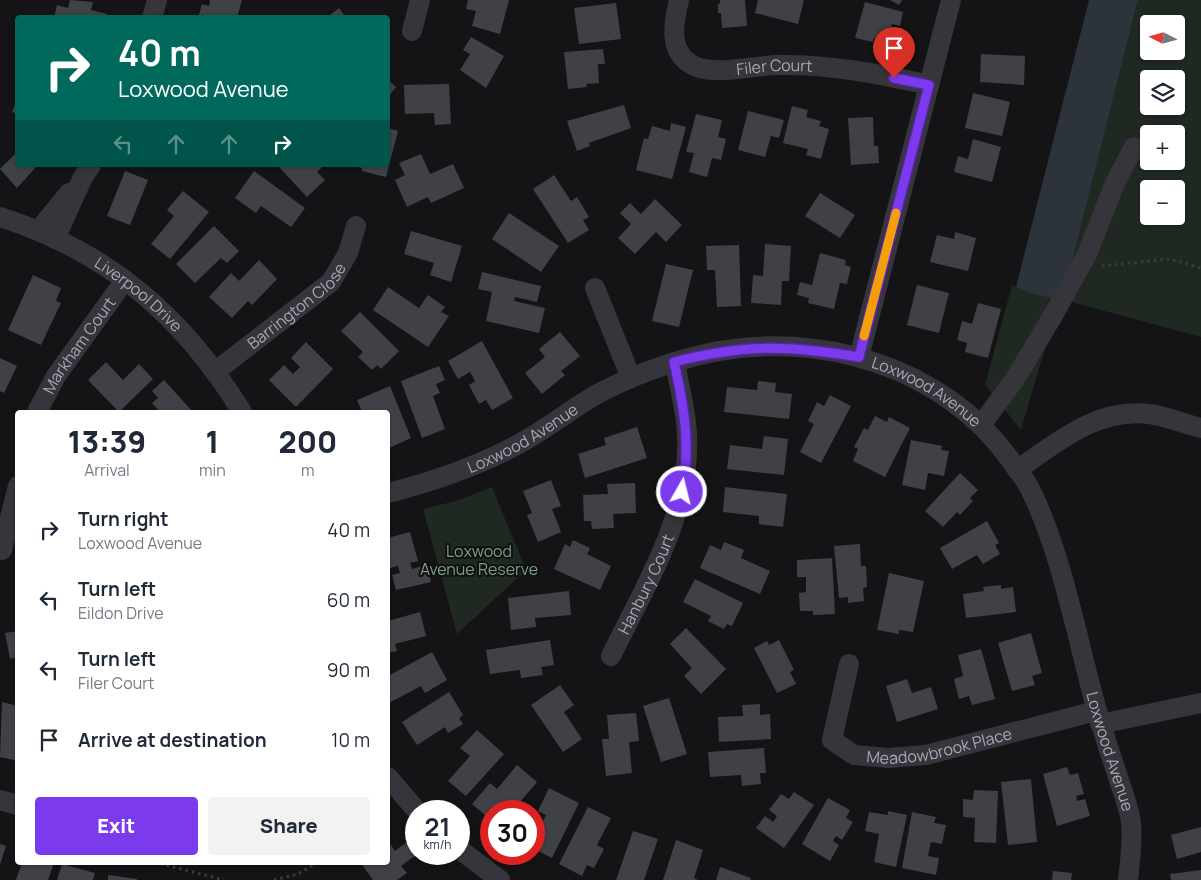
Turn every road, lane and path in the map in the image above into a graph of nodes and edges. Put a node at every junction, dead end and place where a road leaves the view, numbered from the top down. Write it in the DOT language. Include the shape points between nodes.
graph roads {
  1 [pos="157,0"];
  2 [pos="420,0"];
  3 [pos="679,0"];
  4 [pos="951,0"];
  5 [pos="153,15"];
  6 [pos="412,31"];
  7 [pos="929,85"];
  8 [pos="1134,147"];
  9 [pos="87,172"];
  10 [pos="0,218"];
  11 [pos="356,226"];
  12 [pos="46,235"];
  13 [pos="1079,268"];
  14 [pos="1201,268"];
  15 [pos="125,280"];
  16 [pos="595,288"];
  17 [pos="859,357"];
  18 [pos="674,362"];
  19 [pos="216,371"];
  20 [pos="631,378"];
  21 [pos="39,410"];
  22 [pos="241,410"];
  23 [pos="981,425"];
  24 [pos="1201,428"];
  25 [pos="1017,470"];
  26 [pos="390,492"];
  27 [pos="15,498"];
  28 [pos="2,550"];
  29 [pos="611,656"];
  30 [pos="849,664"];
  31 [pos="1201,703"];
  32 [pos="1098,718"];
  33 [pos="390,779"];
  34 [pos="0,800"];
  35 [pos="408,800"];
  36 [pos="15,804"];
  37 [pos="470,858"];
  38 [pos="166,865"];
  39 [pos="313,865"];
  40 [pos="224,880"];
  41 [pos="274,880"];
  42 [pos="500,880"];
  43 [pos="1128,880"];
  1 -- 5 [label="street"];
  2 -- 6 [label="street"];
  3 -- 7 [label="street, Filer Court" via="674,20 675,41 683,58 698,69 779,65 822,67 862,71"];
  4 -- 7 [label="street"];
  7 -- 17 [label="street"];
  8 -- 13 [label="street"];
  9 -- 12 [label="street" via="54,208"];
  10 -- 12 [label="street, Liverpool Drive"];
  11 -- 19 [label="street, Barrington Close" via="348,253 331,282"];
  12 -- 15 [label="street, Liverpool Drive"];
  13 -- 14 [label="path" via="1170,259"];
  13 -- 23 [label="street" via="1015,379"];
  15 -- 19 [label="street, Liverpool Drive" via="186,333"];
  15 -- 21 [label="street, Markham Court" via="56,376"];
  16 -- 20 [label="street"];
  17 -- 18 [label="street, Loxwood Avenue" via="778,347 712,353"];
  17 -- 23 [label="street, Loxwood Avenue" via="943,393"];
  18 -- 20 [label="street, Loxwood Avenue"];
  18 -- 29 [label="street, Hanbury Court" via="687,433 680,504 662,550"];
  19 -- 22 [label="street, Liverpool Drive"];
  20 -- 26 [label="street, Loxwood Avenue" via="476,466"];
  23 -- 25 [label="street, Loxwood Avenue"];
  24 -- 25 [label="street" via="1148,414 1114,416 1074,430"];
  25 -- 32 [label="street, Loxwood Avenue" via="1031,489 1049,539 1067,595"];
  27 -- 28 [label="street"];
  30 -- 32 [label="street, Meadowbrook Place" via="832,740 854,755 888,758 926,755"];
  31 -- 32 [label="street"];
  32 -- 43 [label="street, Loxwood Avenue" via="1130,822"];
  33 -- 35 [label="street"];
  34 -- 36 [label="street"];
  37 -- 42 [label="street"];
  38 -- 40 [label="path"];
  39 -- 41 [label="path" via="298,874"];
}
